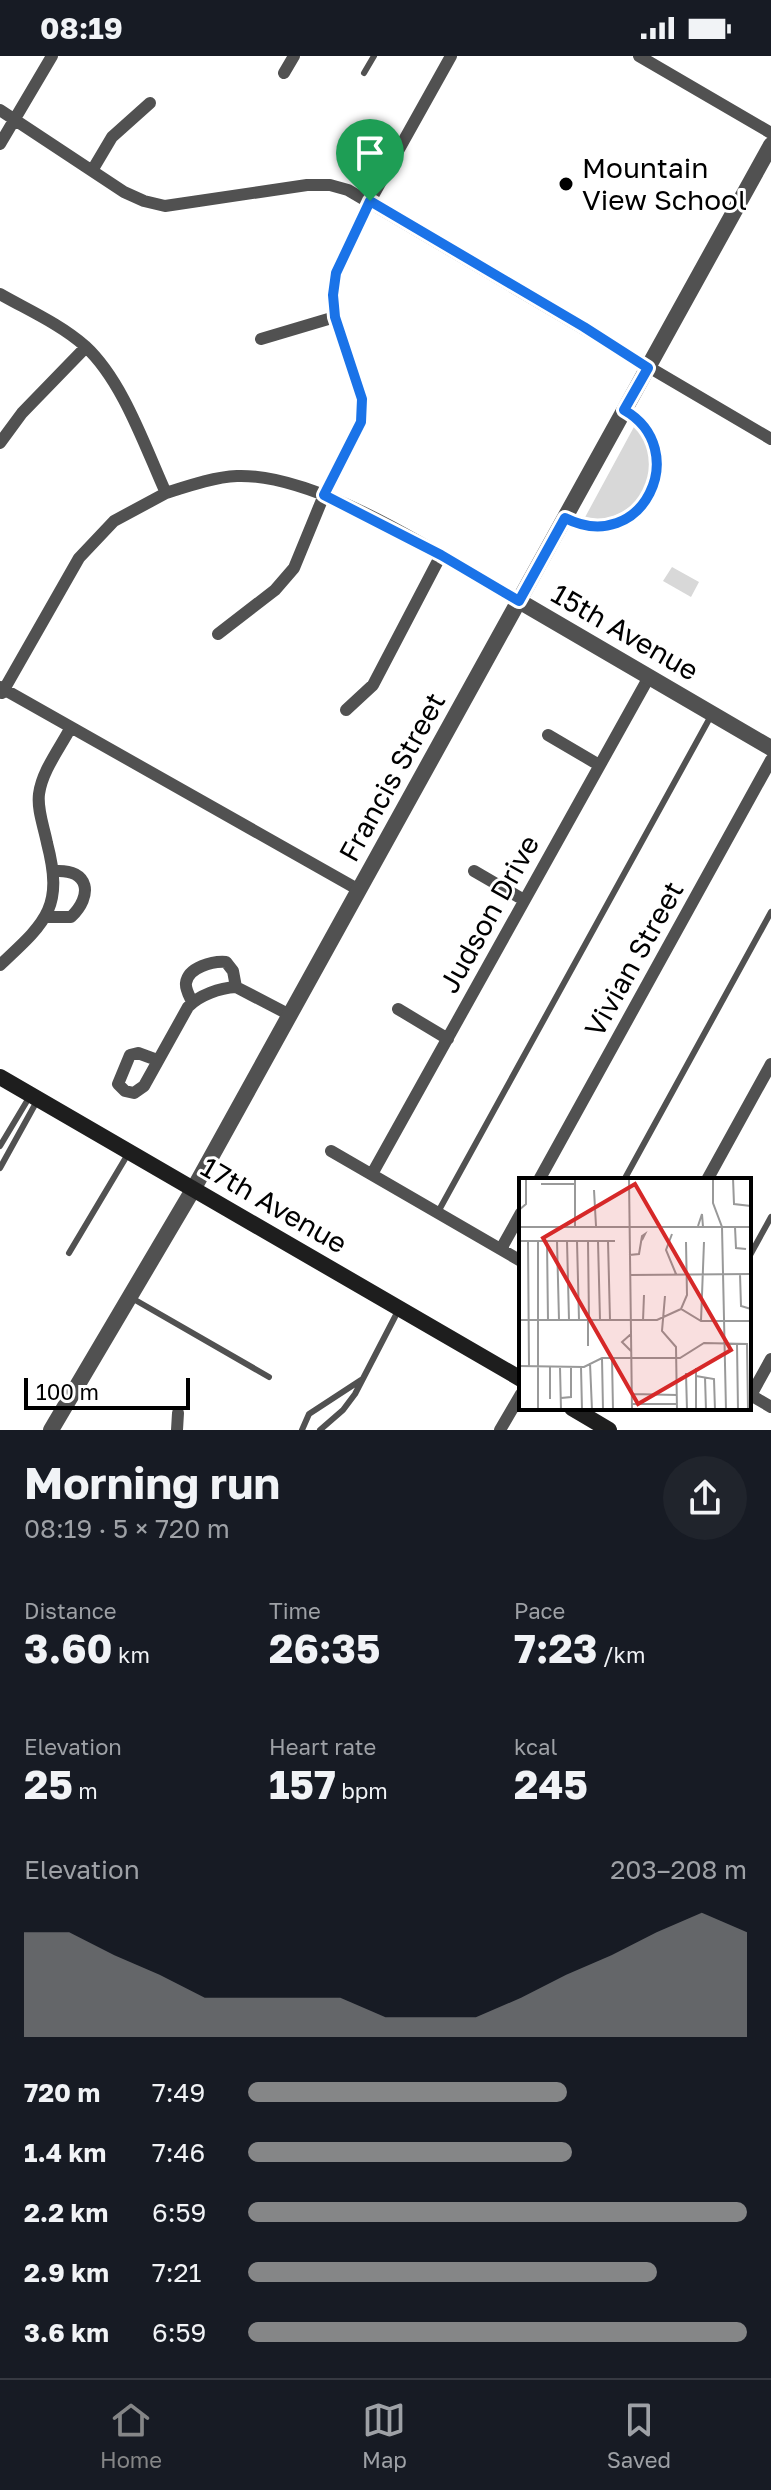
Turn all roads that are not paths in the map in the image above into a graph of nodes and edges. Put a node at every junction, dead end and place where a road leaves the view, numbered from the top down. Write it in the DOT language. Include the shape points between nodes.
graph roads {
  1 [pos="52,56"];
  2 [pos="294,56"];
  3 [pos="374,56"];
  4 [pos="451,56"];
  5 [pos="639,56"];
  6 [pos="284,73"];
  7 [pos="364,73"];
  8 [pos="150,103"];
  9 [pos="0,110"];
  10 [pos="15,118"];
  11 [pos="771,133"];
  12 [pos="0,144"];
  13 [pos="771,145"];
  14 [pos="93,169"];
  15 [pos="370,201"];
  16 [pos="0,294"];
  17 [pos="335,317"];
  18 [pos="261,339"];
  19 [pos="86,347"];
  20 [pos="648,368"];
  21 [pos="624,410"];
  22 [pos="770,436"];
  23 [pos="0,443"];
  24 [pos="166,493"];
  25 [pos="324,495"];
  26 [pos="565,518"];
  27 [pos="441,555"];
  28 [pos="519,601"];
  29 [pos="218,634"];
  30 [pos="649,677"];
  31 [pos="1,691"];
  32 [pos="346,710"];
  33 [pos="712,714"];
  34 [pos="71,727"];
  35 [pos="548,735"];
  36 [pos="771,748"];
  37 [pos="771,760"];
  38 [pos="599,765"];
  39 [pos="55,871"];
  40 [pos="474,871"];
  41 [pos="359,890"];
  42 [pos="524,900"];
  43 [pos="771,912"];
  44 [pos="45,917"];
  45 [pos="0,965"];
  46 [pos="236,987"];
  47 [pos="192,1002"];
  48 [pos="398,1009"];
  49 [pos="290,1015"];
  50 [pos="448,1039"];
  51 [pos="157,1060"];
  52 [pos="771,1064"];
  53 [pos="0,1077"];
  54 [pos="34,1098"];
  55 [pos="0,1146"];
  56 [pos="130,1151"];
  57 [pos="331,1151"];
  58 [pos="0,1168"];
  59 [pos="372,1174"];
  60 [pos="540,1178"];
  61 [pos="625,1178"];
  62 [pos="708,1178"];
  63 [pos="194,1188"];
  64 [pos="437,1212"];
  65 [pos="519,1217"];
  66 [pos="771,1217"];
  67 [pos="501,1249"];
  68 [pos="69,1253"];
  69 [pos="751,1253"];
  70 [pos="519,1260"];
  71 [pos="130,1297"];
  72 [pos="400,1308"];
  73 [pos="771,1359"];
  74 [pos="269,1377"];
  75 [pos="519,1378"];
  76 [pos="361,1380"];
  77 [pos="751,1393"];
  78 [pos="751,1396"];
  79 [pos="519,1397"];
  80 [pos="771,1407"];
  81 [pos="575,1410"];
  82 [pos="178,1413"];
  83 [pos="51,1430"];
  84 [pos="177,1430"];
  85 [pos="302,1430"];
  86 [pos="320,1430"];
  87 [pos="500,1430"];
  88 [pos="609,1430"];
  1 -- 10 [label="street"];
  2 -- 6 [label="street"];
  3 -- 7 [label="lane"];
  4 -- 15 [label="street"];
  5 -- 11 [label="street"];
  8 -- 14 [label="street" via="112,137"];
  9 -- 10 [label="street"];
  10 -- 12 [label="street"];
  10 -- 14 [label="street"];
  13 -- 20 [label="street, Francis Street"];
  14 -- 15 [label="street" via="124,192 165,206 307,185 330,185"];
  15 -- 17 [label="street" via="336,273"];
  15 -- 20 [label="street"];
  16 -- 19 [label="street"];
  17 -- 18 [label="street"];
  17 -- 25 [label="street" via="362,399 361,422"];
  19 -- 23 [label="street"];
  19 -- 24 [label="street" via="131,415"];
  20 -- 21 [label="street, Francis Street"];
  20 -- 22 [label="street"];
  21 -- 26 [label="street, Francis Street"];
  21 -- 26 [label="lane" via="642,423 655,448 649,496 614,525 590,528"];
  24 -- 25 [label="street, 15th Avenue" via="237,476 284,481"];
  24 -- 31 [label="street, 15th Avenue" via="114,521 79,558"];
  25 -- 27 [label="street, 15th Avenue"];
  25 -- 29 [label="street" via="294,568 275,590"];
  26 -- 28 [label="street, Francis Street"];
  27 -- 28 [label="street, 15th Avenue"];
  27 -- 32 [label="street" via="373,685"];
  28 -- 30 [label="street, 15th Avenue"];
  28 -- 41 [label="street, Francis Street"];
  30 -- 33 [label="street, 15th Avenue"];
  30 -- 38 [label="street, Judson Drive"];
  31 -- 34 [label="street"];
  33 -- 36 [label="street, 15th Avenue"];
  33 -- 64 [label="lane"];
  34 -- 39 [label="street" via="38,797"];
  34 -- 41 [label="street"];
  35 -- 38 [label="street"];
  37 -- 60 [label="street, Vivian Street"];
  38 -- 42 [label="street, Judson Drive"];
  39 -- 44 [label="street"];
  39 -- 44 [label="street" via="80,876 81,908 71,917"];
  40 -- 42 [label="street"];
  41 -- 49 [label="street, Francis Street"];
  42 -- 50 [label="street, Judson Drive"];
  43 -- 61 [label="lane"];
  44 -- 45 [label="street"];
  46 -- 47 [label="street"];
  46 -- 47 [label="street" via="226,962 201,966 185,985"];
  46 -- 49 [label="street"];
  47 -- 51 [label="street"];
  48 -- 50 [label="street"];
  49 -- 63 [label="street, Francis Street"];
  50 -- 59 [label="street, Judson Drive"];
  52 -- 62 [label="street"];
  53 -- 54 [label="main road, 17th Avenue"];
  54 -- 55 [label="lane"];
  54 -- 56 [label="main road, 17th Avenue"];
  54 -- 58 [label="lane"];
  56 -- 63 [label="main road, 17th Avenue"];
  56 -- 68 [label="lane"];
  57 -- 59 [label="street"];
  59 -- 64 [label="street"];
  63 -- 71 [label="street, Francis Street"];
  63 -- 72 [label="main road, 17th Avenue"];
  64 -- 67 [label="street"];
  65 -- 67 [label="street"];
  66 -- 69 [label="lane"];
  67 -- 70 [label="street"];
  71 -- 74 [label="lane"];
  71 -- 83 [label="street, Francis Street"];
  72 -- 75 [label="main road, 17th Avenue"];
  72 -- 76 [label="lane"];
  73 -- 77 [label="street"];
  76 -- 85 [label="lane" via="309,1414"];
  76 -- 86 [label="lane" via="343,1410"];
  78 -- 80 [label="street"];
  79 -- 87 [label="street"];
  81 -- 88 [label="main road"];
  82 -- 84 [label="street"];
}
